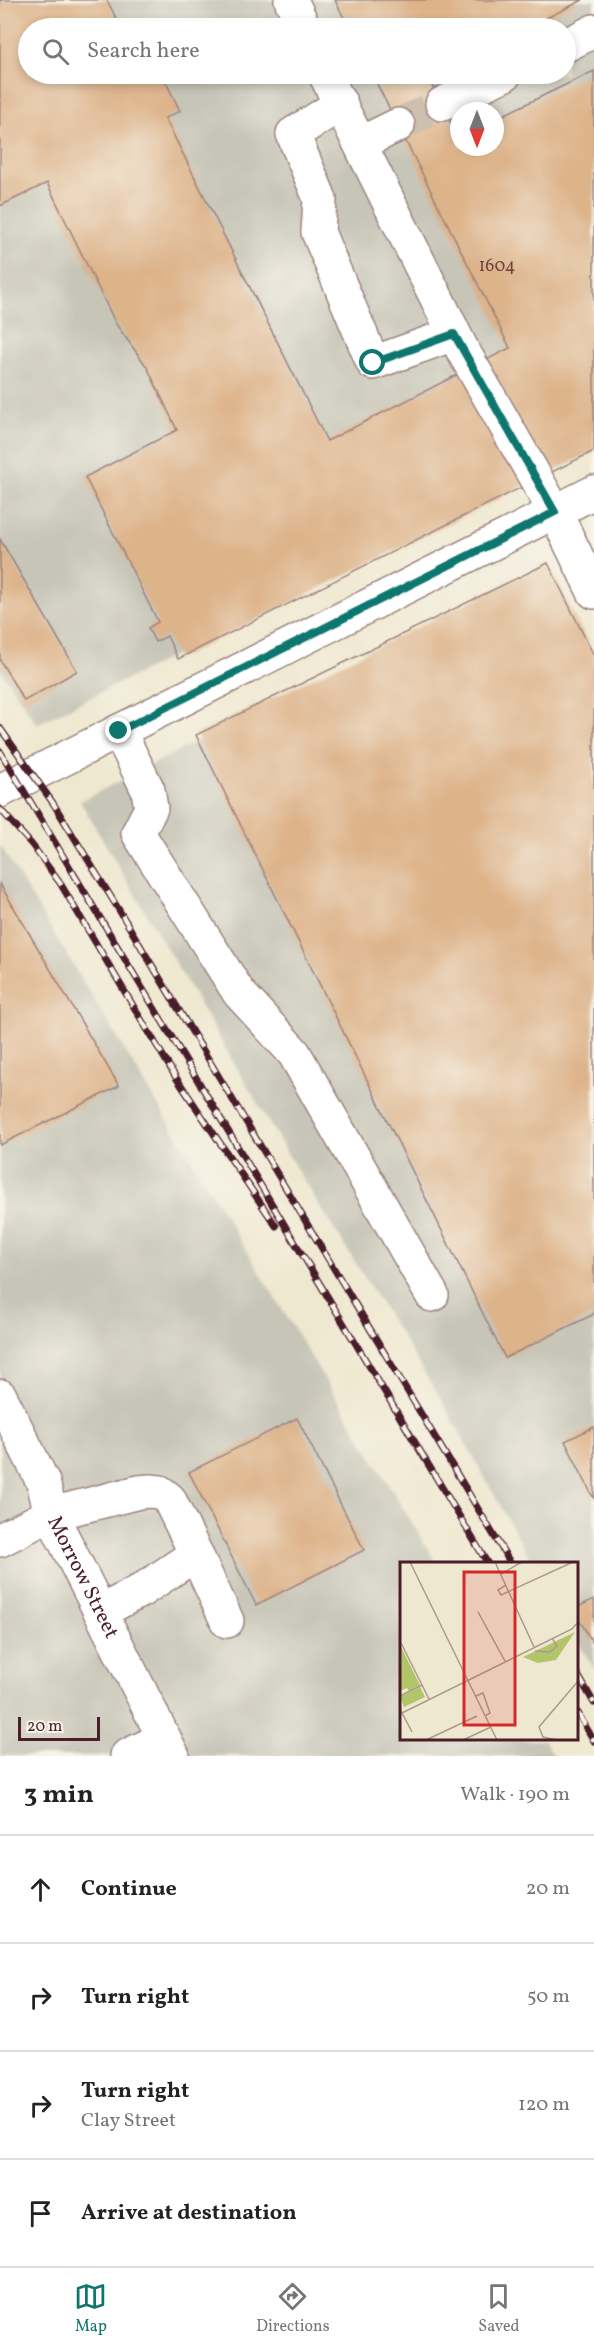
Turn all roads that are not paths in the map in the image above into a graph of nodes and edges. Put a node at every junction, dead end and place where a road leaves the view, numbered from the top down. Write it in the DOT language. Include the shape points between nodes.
graph roads {
  1 [pos="291,0"];
  2 [pos="299,18"];
  3 [pos="594,31"];
  4 [pos="576,40"];
  5 [pos="330,84"];
  6 [pos="485,84"];
  7 [pos="341,104"];
  8 [pos="442,104"];
  9 [pos="398,125"];
  10 [pos="361,143"];
  11 [pos="454,334"];
  12 [pos="594,492"];
  13 [pos="555,512"];
  14 [pos="594,592"];
  15 [pos="119,731"];
  16 [pos="0,791"];
  17 [pos="432,1295"];
  18 [pos="0,1396"];
  19 [pos="51,1514"];
  20 [pos="0,1540"];
  21 [pos="196,1554"];
  22 [pos="102,1611"];
  23 [pos="226,1621"];
  24 [pos="168,1747"];
  25 [pos="127,1756"];
  1 -- 2 [label="street"];
  3 -- 4 [label="street"];
  5 -- 7 [label="street"];
  6 -- 8 [label="street"];
  7 -- 10 [label="street"];
  7 -- 11 [label="street" via="293,134 320,199 318,232 373,363"];
  9 -- 10 [label="street"];
  10 -- 11 [label="street"];
  11 -- 13 [label="street"];
  12 -- 13 [label="street"];
  13 -- 14 [label="street"];
  13 -- 15 [label="street"];
  15 -- 16 [label="street"];
  15 -- 17 [label="street" via="148,790 151,808 138,833 239,993 294,1053"];
  18 -- 19 [label="street, Morrow Street" via="43,1482"];
  19 -- 20 [label="street"];
  19 -- 21 [label="street" via="139,1492 160,1492 169,1499"];
  19 -- 22 [label="street, Morrow Street"];
  21 -- 22 [label="street"];
  21 -- 23 [label="street"];
  22 -- 24 [label="street, Morrow Street"];
  24 -- 25 [label="street"];
}
